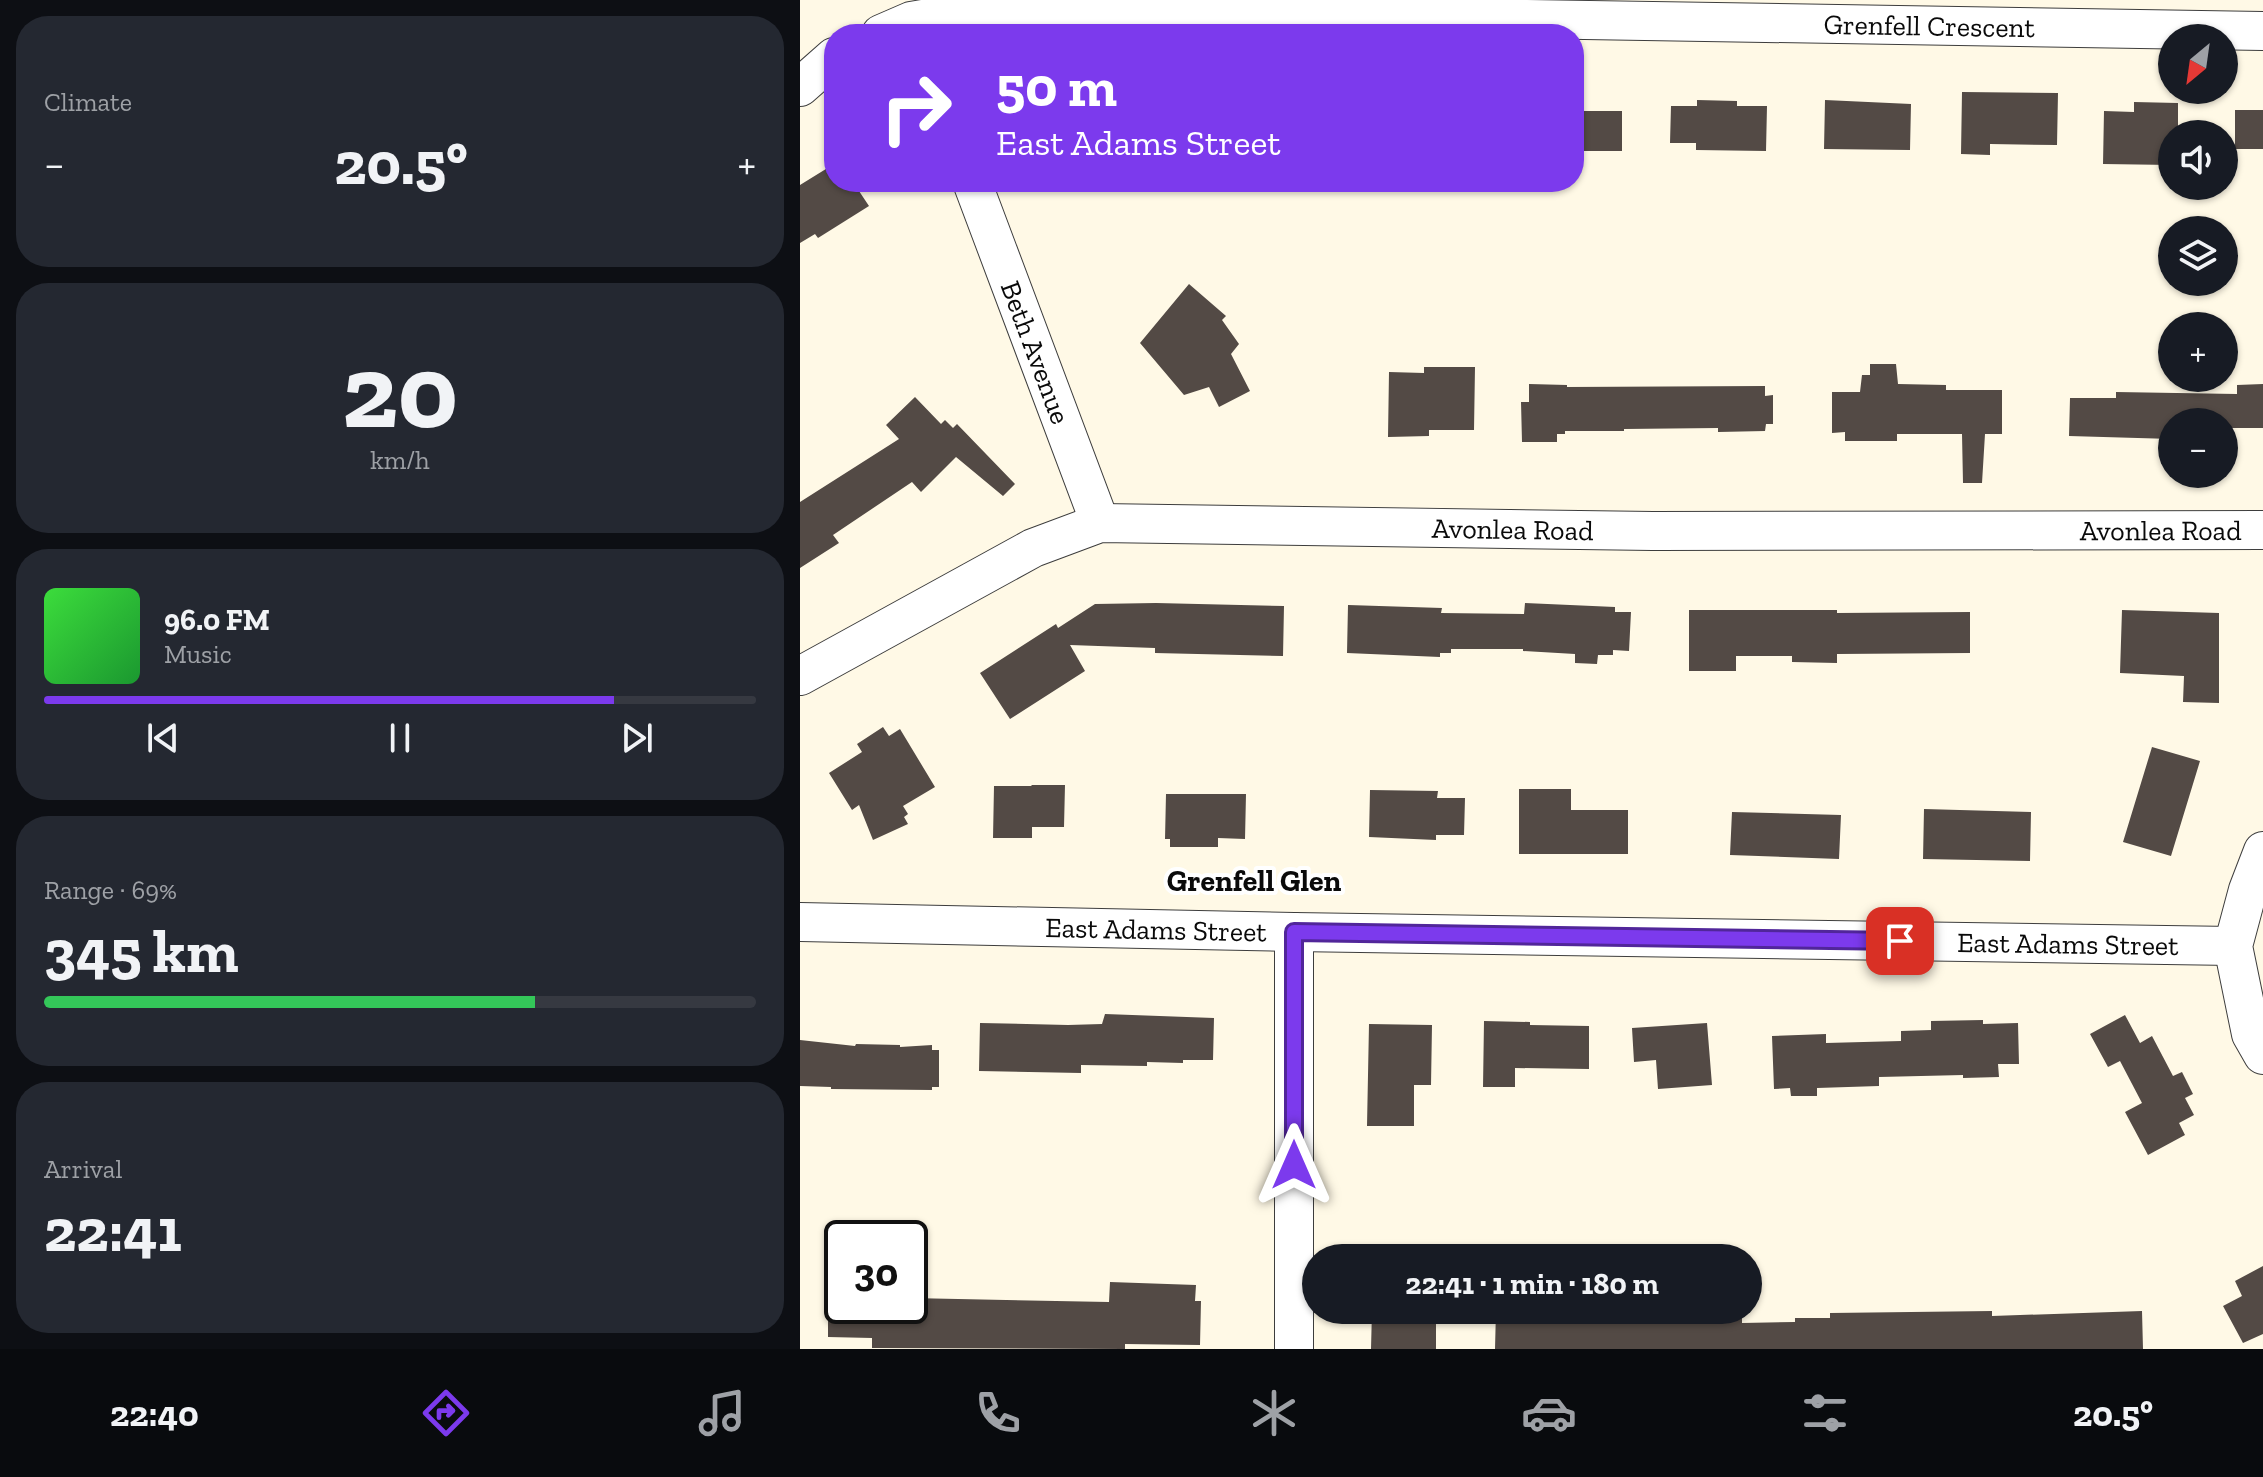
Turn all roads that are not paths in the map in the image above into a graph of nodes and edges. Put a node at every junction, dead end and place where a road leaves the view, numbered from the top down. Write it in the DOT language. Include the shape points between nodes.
graph roads {
  1 [pos="925,24"];
  2 [pos="2263,31"];
  3 [pos="824,66"];
  4 [pos="800,87"];
  5 [pos="976,192"];
  6 [pos="1100,523"];
  7 [pos="2263,530"];
  8 [pos="800,676"];
  9 [pos="2263,851"];
  10 [pos="800,922"];
  11 [pos="1294,932"];
  12 [pos="2233,946"];
  13 [pos="2263,1055"];
  14 [pos="1294,1349"];
  1 -- 2 [label="street, Grenfell Crescent" via="975,10"];
  3 -- 4 [label="street"];
  5 -- 6 [label="street, Beth Avenue"];
  6 -- 7 [label="street, Avonlea Road" via="1653,531"];
  6 -- 8 [label="street, Avonlea Road" via="1033,548"];
  9 -- 12 [label="street"];
  10 -- 11 [label="street, East Adams Street"];
  11 -- 12 [label="street, East Adams Street"];
  11 -- 14 [label="street"];
  12 -- 13 [label="street" via="2251,1034"];
}
